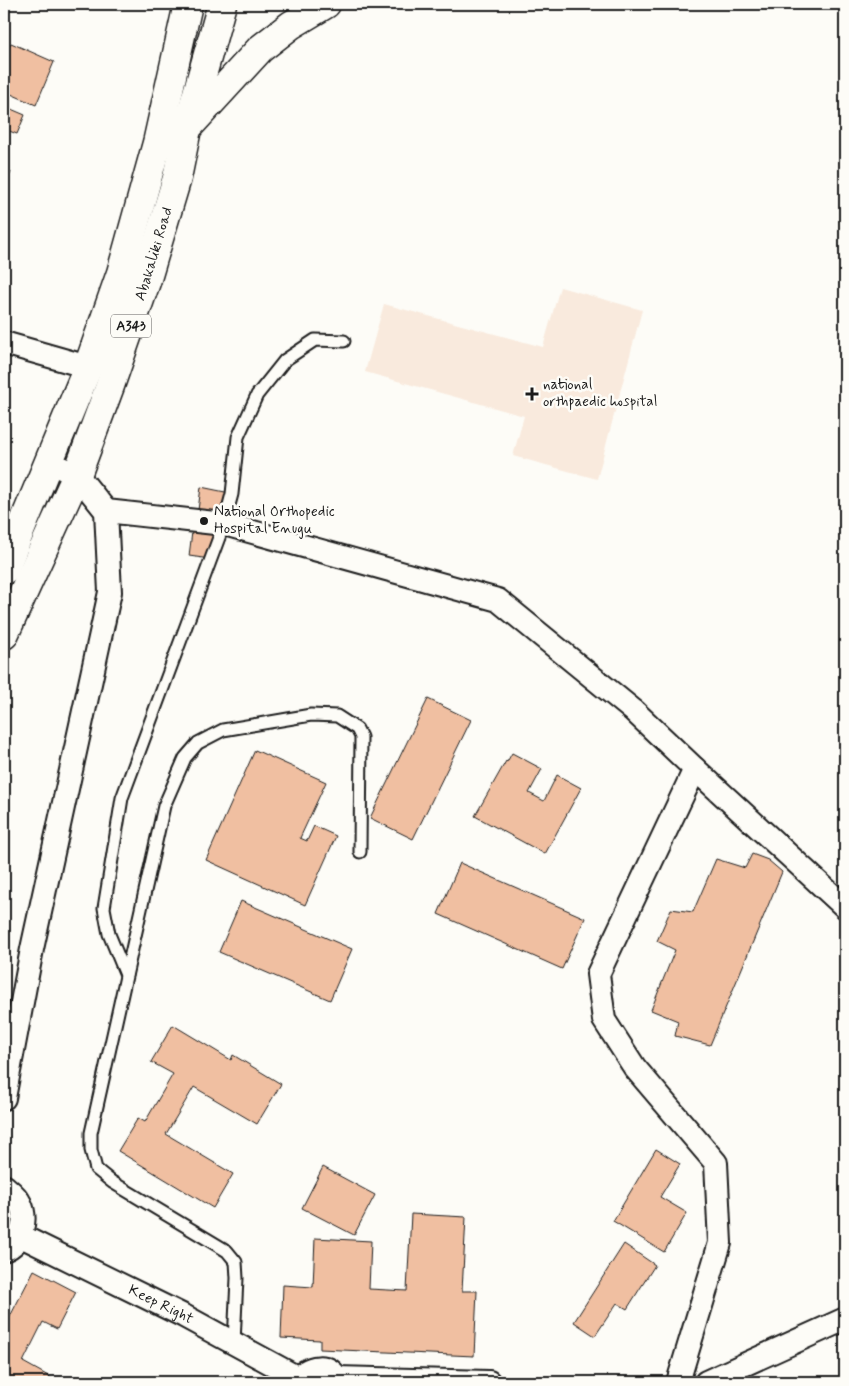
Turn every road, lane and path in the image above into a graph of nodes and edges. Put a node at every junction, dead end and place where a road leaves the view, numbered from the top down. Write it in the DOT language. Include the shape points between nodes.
graph roads {
  1 [pos="188,4"];
  2 [pos="222,4"];
  3 [pos="326,4"];
  4 [pos="187,129"];
  5 [pos="344,341"];
  6 [pos="4,343"];
  7 [pos="88,367"];
  8 [pos="48,462"];
  9 [pos="77,475"];
  10 [pos="106,511"];
  11 [pos="224,524"];
  12 [pos="4,570"];
  13 [pos="4,635"];
  14 [pos="695,769"];
  15 [pos="360,852"];
  16 [pos="845,907"];
  17 [pos="126,975"];
  18 [pos="4,1098"];
  19 [pos="4,1186"];
  20 [pos="8,1249"];
  21 [pos="845,1319"];
  22 [pos="234,1343"];
  23 [pos="298,1380"];
  24 [pos="338,1380"];
  25 [pos="489,1382"];
  26 [pos="678,1382"];
  27 [pos="706,1382"];
  1 -- 7 [label="highway, Abakaliki Road / A343" via="143,194"];
  2 -- 4 [label="highway, Abakaliki Road / A343"];
  3 -- 4 [label="highway" via="260,49"];
  4 -- 9 [label="highway, Abakaliki Road / A343" via="177,178 146,282"];
  5 -- 11 [label="lane" via="315,340 285,360 257,395 238,438 232,494"];
  6 -- 7 [label="street"];
  7 -- 8 [label="highway, Abakaliki Road / A343"];
  8 -- 9 [label="street"];
  8 -- 12 [label="highway, Abakaliki Road / A343"];
  9 -- 10 [label="street"];
  9 -- 13 [label="highway, Abakaliki Road / A343"];
  10 -- 11 [label="street"];
  10 -- 18 [label="street" via="110,592 32,949"];
  11 -- 14 [label="street" via="498,600 634,711"];
  11 -- 17 [label="lane" via="122,798 104,908 109,934"];
  14 -- 16 [label="street"];
  14 -- 26 [label="street" via="598,974 604,1020 635,1068 716,1163 720,1243"];
  15 -- 17 [label="lane" via="362,746 357,729 351,724 337,716 311,715 223,730 198,743 185,758 164,806"];
  17 -- 22 [label="lane" via="91,1133 96,1169 112,1182 227,1251 236,1262"];
  19 -- 20 [label="street" via="20,1202 24,1216 23,1225"];
  20 -- 22 [label="street, Keep Right" via="167,1308"];
  21 -- 27 [label="street"];
  22 -- 23 [label="street, Keep Right"];
  23 -- 24 [label="street" via="305,1371 322,1367 331,1371"];
  24 -- 25 [label="street"];
}
